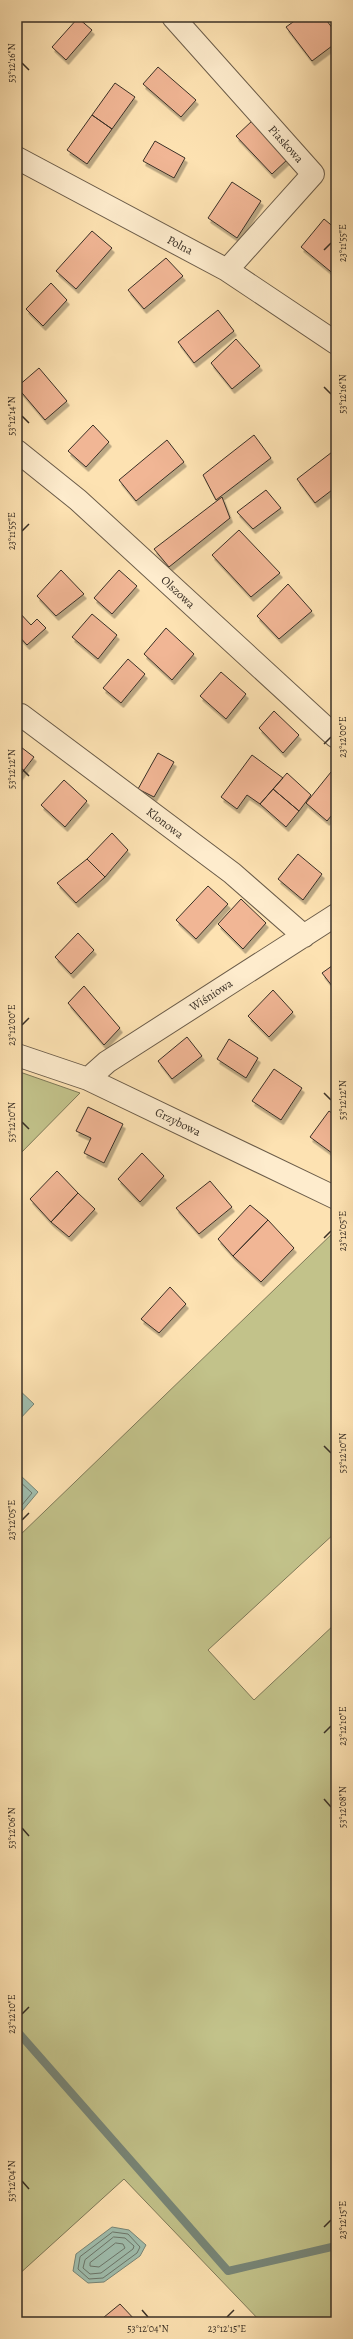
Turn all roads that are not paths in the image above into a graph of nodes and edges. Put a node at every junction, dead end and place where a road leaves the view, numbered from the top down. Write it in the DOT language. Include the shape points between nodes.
graph roads {
  1 [pos="173,17"];
  2 [pos="17,158"];
  3 [pos="227,270"];
  4 [pos="336,343"];
  5 [pos="17,451"];
  6 [pos="21,715"];
  7 [pos="336,737"];
  8 [pos="336,915"];
  9 [pos="304,936"];
  10 [pos="17,1055"];
  11 [pos="88,1079"];
  12 [pos="336,1198"];
  1 -- 3 [label="street, Piaskowa" via="313,174"];
  2 -- 3 [label="street, Polna"];
  3 -- 4 [label="street, Polna"];
  5 -- 7 [label="street, Olszowa" via="78,500"];
  6 -- 9 [label="street, Klonowa" via="232,873"];
  8 -- 9 [label="street, Wiśniowa"];
  9 -- 11 [label="street, Wiśniowa" via="107,1062"];
  10 -- 11 [label="street, Grzybowa"];
  11 -- 12 [label="street, Grzybowa"];
}
